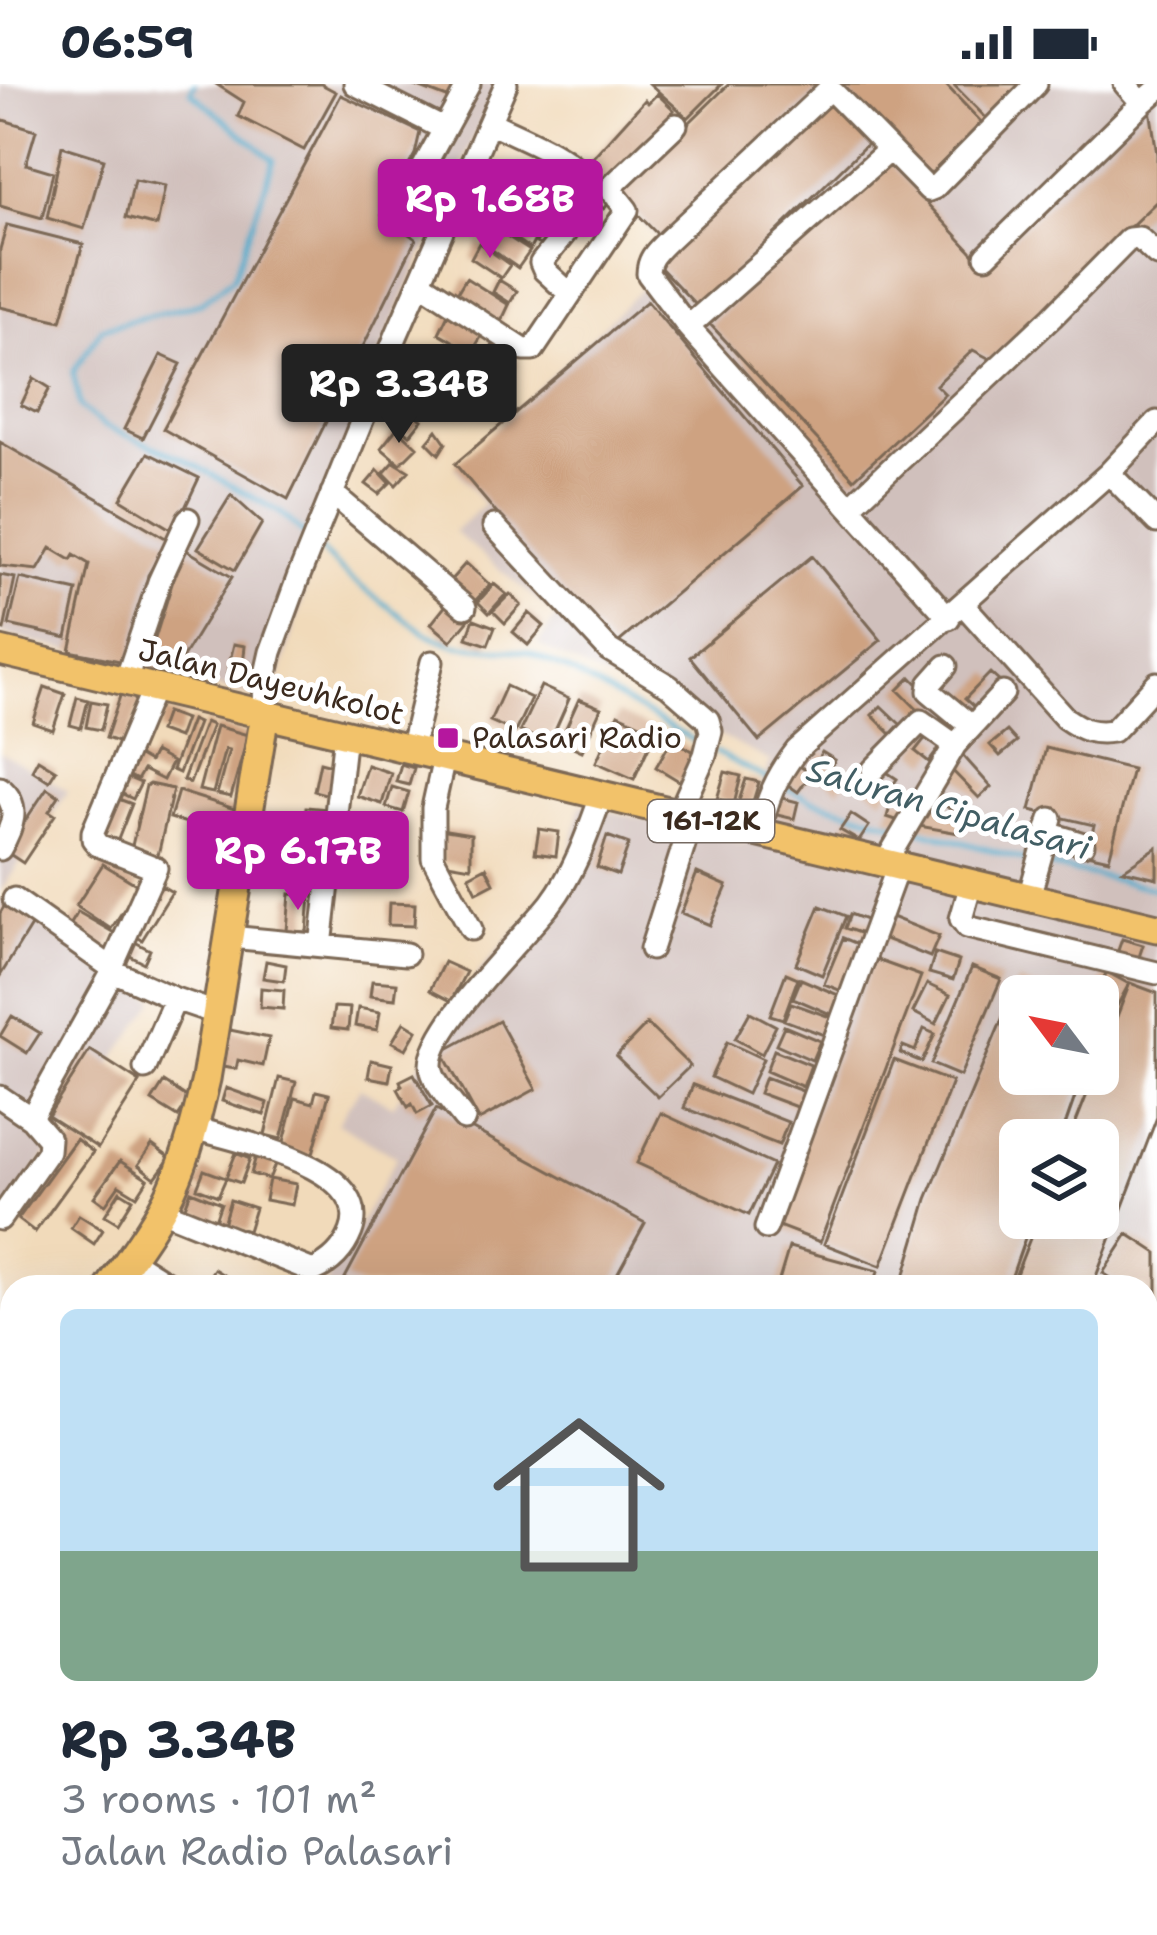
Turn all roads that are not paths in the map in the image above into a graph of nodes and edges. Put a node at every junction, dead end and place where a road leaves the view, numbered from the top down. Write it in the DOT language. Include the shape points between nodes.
graph roads {
  1 [pos="356,84"];
  2 [pos="469,84"];
  3 [pos="506,84"];
  4 [pos="1036,84"];
  5 [pos="1125,84"];
  6 [pos="1150,96"];
  7 [pos="490,122"];
  8 [pos="676,124"];
  9 [pos="444,129"];
  10 [pos="889,150"];
  11 [pos="405,201"];
  12 [pos="1157,255"];
  13 [pos="986,256"];
  14 [pos="420,282"];
  15 [pos="570,294"];
  16 [pos="688,327"];
  17 [pos="1157,422"];
  18 [pos="1109,473"];
  19 [pos="332,493"];
  20 [pos="850,507"];
  21 [pos="188,519"];
  22 [pos="1157,522"];
  23 [pos="494,526"];
  24 [pos="465,608"];
  25 [pos="956,611"];
  26 [pos="0,651"];
  27 [pos="432,662"];
  28 [pos="946,666"];
  29 [pos="140,683"];
  30 [pos="1157,683"];
  31 [pos="1003,693"];
  32 [pos="266,713"];
  33 [pos="970,726"];
  34 [pos="344,734"];
  35 [pos="955,745"];
  36 [pos="411,750"];
  37 [pos="444,758"];
  38 [pos="873,770"];
  39 [pos="0,788"];
  40 [pos="602,794"];
  41 [pos="686,814"];
  42 [pos="760,833"];
  43 [pos="1083,844"];
  44 [pos="0,849"];
  45 [pos="892,865"];
  46 [pos="971,884"];
  47 [pos="1033,888"];
  48 [pos="14,899"];
  49 [pos="1157,928"];
  50 [pos="471,929"];
  51 [pos="230,937"];
  52 [pos="321,946"];
  53 [pos="652,949"];
  54 [pos="406,954"];
  55 [pos="113,969"];
  56 [pos="1157,973"];
  57 [pos="175,999"];
  58 [pos="216,1013"];
  59 [pos="145,1068"];
  60 [pos="0,1096"];
  61 [pos="31,1118"];
  62 [pos="464,1119"];
  63 [pos="194,1128"];
  64 [pos="161,1210"];
  65 [pos="0,1219"];
  66 [pos="766,1228"];
  67 [pos="129,1259"];
  68 [pos="118,1275"];
  69 [pos="154,1275"];
  1 -- 9 [label="street"];
  2 -- 9 [label="street"];
  3 -- 7 [label="street"];
  4 -- 10 [label="street" via="934,188"];
  5 -- 6 [label="street"];
  6 -- 13 [label="street"];
  7 -- 14 [label="street"];
  7 -- 15 [label="street" via="586,180 566,233 541,262"];
  8 -- 15 [label="street" via="612,186 627,210"];
  9 -- 11 [label="street"];
  10 -- 16 [label="street"];
  10 -- 16 [label="street" via="834,93 823,94 652,256 648,274"];
  12 -- 20 [label="street" via="1129,238"];
  14 -- 15 [label="street" via="527,351"];
  14 -- 19 [label="street"];
  16 -- 20 [label="street"];
  17 -- 18 [label="street"];
  18 -- 22 [label="street"];
  18 -- 25 [label="street"];
  19 -- 24 [label="street"];
  19 -- 32 [label="street" via="271,652"];
  20 -- 25 [label="street"];
  21 -- 29 [label="street" via="159,582"];
  23 -- 41 [label="street" via="609,650 708,720"];
  25 -- 30 [label="street" via="1082,730 1113,731"];
  25 -- 42 [label="street" via="814,733 777,777"];
  26 -- 29 [label="main road, Jalan Dayeuhkolot / 161-12K"];
  27 -- 36 [label="street"];
  28 -- 33 [label="street" via="929,692"];
  29 -- 32 [label="main road, Jalan Dayeuhkolot / 161-12K"];
  29 -- 55 [label="street" via="93,839 156,868"];
  31 -- 33 [label="street"];
  32 -- 34 [label="main road, Jalan Dayeuhkolot / 161-12K"];
  32 -- 51 [label="main road"];
  33 -- 35 [label="street"];
  34 -- 36 [label="main road, Jalan Dayeuhkolot / 161-12K"];
  34 -- 52 [label="street"];
  35 -- 38 [label="street" via="921,721"];
  35 -- 45 [label="street"];
  36 -- 37 [label="main road, Jalan Dayeuhkolot / 161-12K"];
  37 -- 40 [label="main road, Jalan Dayeuhkolot / 161-12K"];
  37 -- 50 [label="street" via="433,858"];
  39 -- 44 [label="street" via="14,811"];
  40 -- 41 [label="main road, Jalan Dayeuhkolot / 161-12K"];
  40 -- 62 [label="street" via="565,881 431,1057 430,1070"];
  41 -- 42 [label="main road, Jalan Dayeuhkolot / 161-12K"];
  41 -- 53 [label="street"];
  42 -- 45 [label="main road, Jalan Dayeuhkolot / 161-12K"];
  43 -- 47 [label="street" via="1047,835"];
  45 -- 46 [label="main road, Jalan Dayeuhkolot / 161-12K"];
  45 -- 66 [label="street"];
  46 -- 47 [label="main road, Jalan Dayeuhkolot / 161-12K"];
  46 -- 56 [label="street" via="961,919 967,927"];
  47 -- 49 [label="main road, Jalan Dayeuhkolot / 161-12K"];
  48 -- 55 [label="street"];
  51 -- 52 [label="street"];
  51 -- 58 [label="main road"];
  52 -- 54 [label="street"];
  55 -- 57 [label="street"];
  55 -- 61 [label="street"];
  57 -- 58 [label="street"];
  57 -- 59 [label="street"];
  58 -- 63 [label="main road"];
  60 -- 61 [label="street"];
  61 -- 65 [label="street" via="50,1147"];
  63 -- 64 [label="main road"];
  63 -- 64 [label="street" via="311,1164 329,1177 356,1215 345,1244 313,1270"];
  64 -- 67 [label="main road"];
  67 -- 68 [label="main road"];
  67 -- 69 [label="street"];
}
